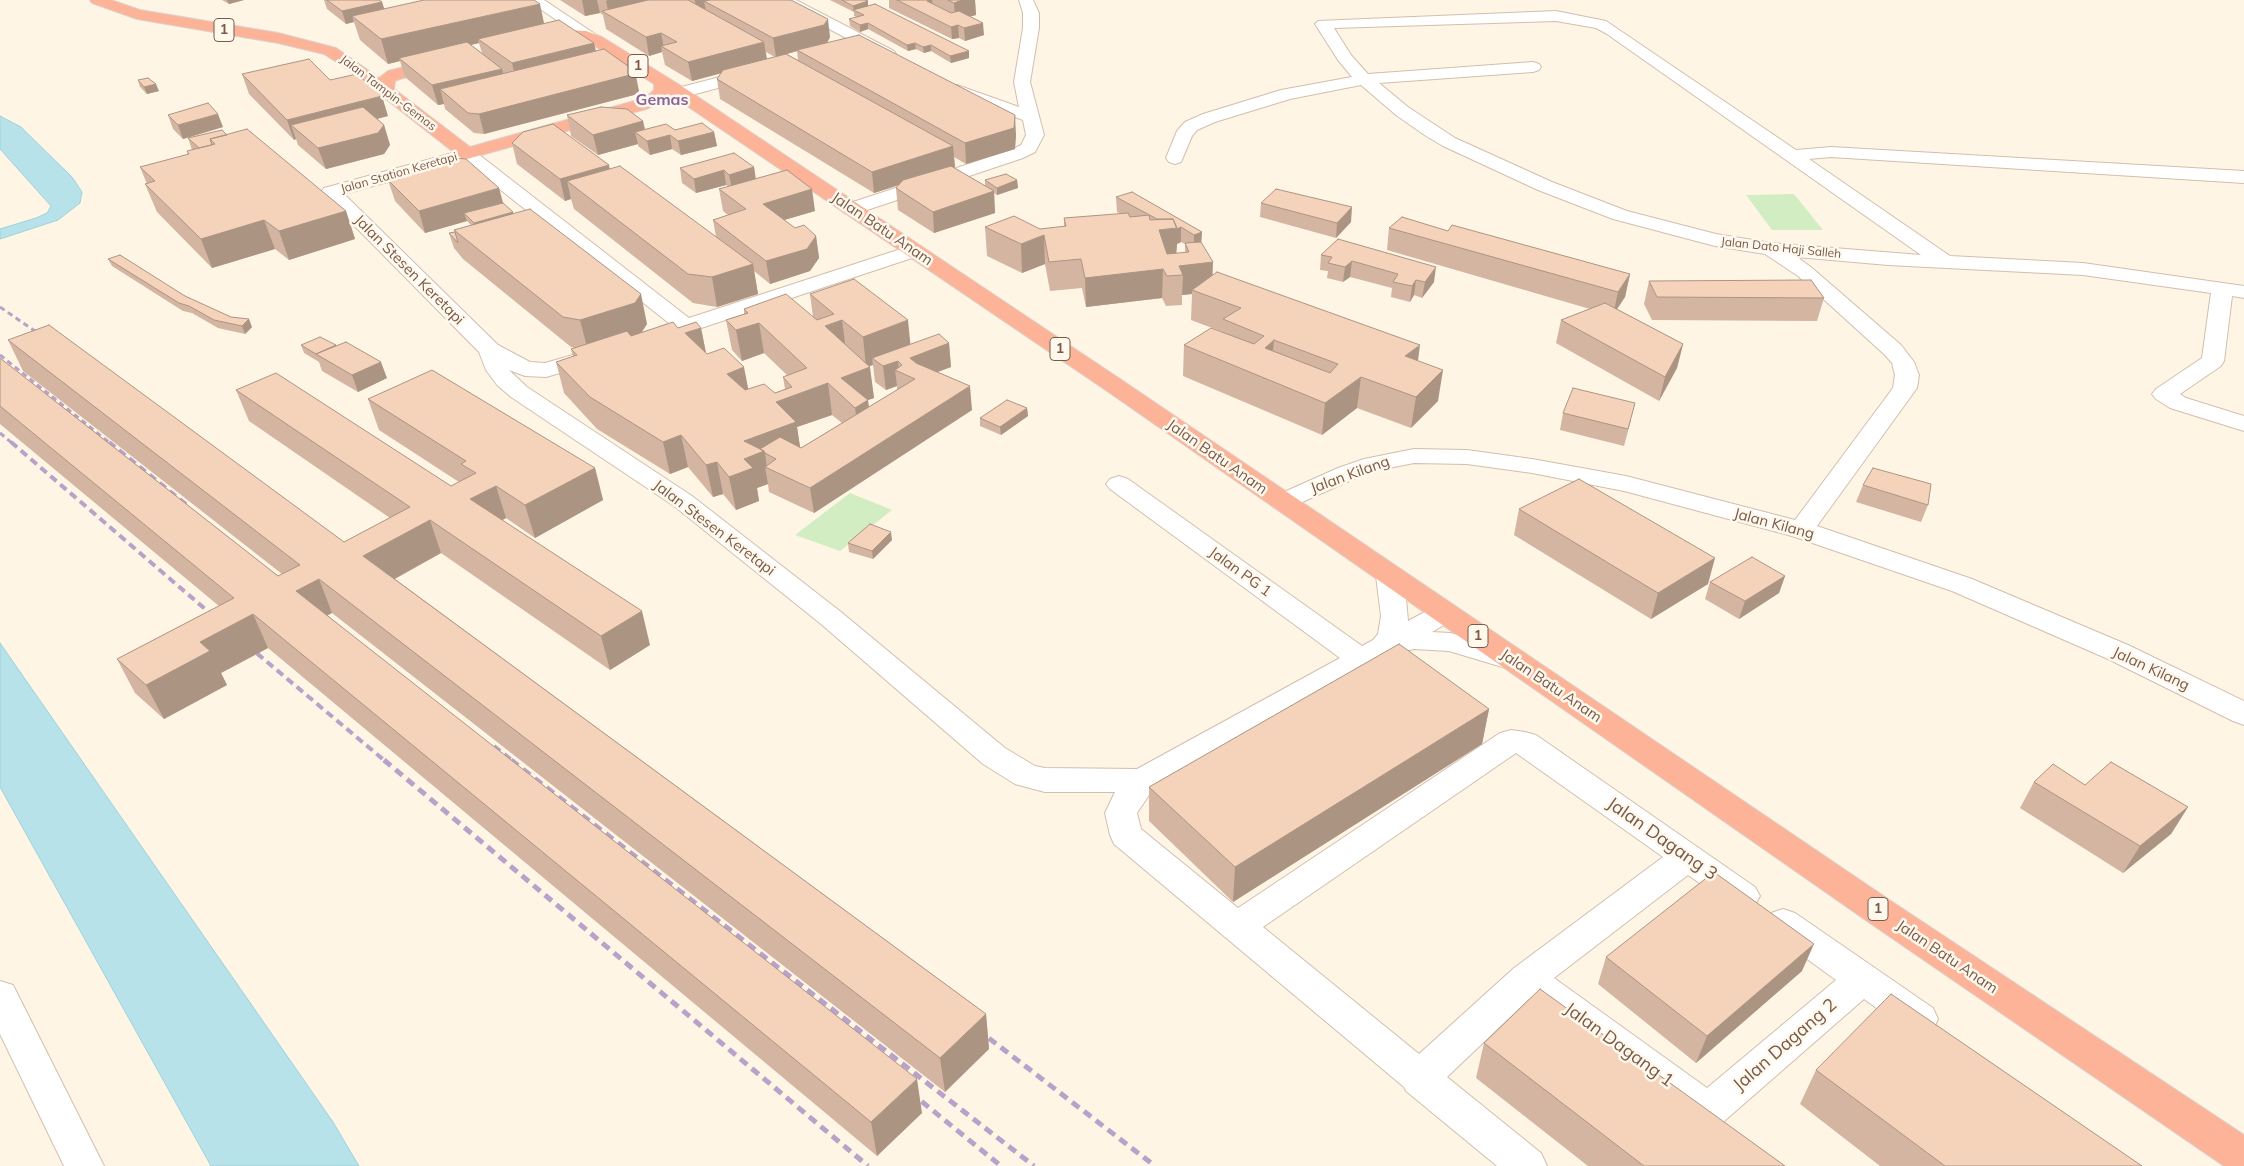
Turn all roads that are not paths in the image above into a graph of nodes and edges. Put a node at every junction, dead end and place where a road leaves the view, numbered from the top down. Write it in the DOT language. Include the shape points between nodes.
graph roads {
  1 [pos="97,0"];
  2 [pos="534,0"];
  3 [pos="785,0"];
  4 [pos="1026,0"];
  5 [pos="560,17"];
  6 [pos="596,40"];
  7 [pos="867,42"];
  8 [pos="848,48"];
  9 [pos="451,60"];
  10 [pos="901,60"];
  11 [pos="356,67"];
  12 [pos="1533,67"];
  13 [pos="773,68"];
  14 [pos="404,71"];
  15 [pos="1366,80"];
  16 [pos="662,82"];
  17 [pos="943,83"];
  18 [pos="1009,86"];
  19 [pos="385,90"];
  20 [pos="960,92"];
  21 [pos="680,93"];
  22 [pos="640,105"];
  23 [pos="709,113"];
  24 [pos="1031,117"];
  25 [pos="467,154"];
  26 [pos="1793,156"];
  27 [pos="1175,158"];
  28 [pos="2244,178"];
  29 [pos="331,192"];
  30 [pos="852,209"];
  31 [pos="1770,249"];
  32 [pos="914,251"];
  33 [pos="1945,262"];
  34 [pos="2222,288"];
  35 [pos="2244,292"];
  36 [pos="686,326"];
  37 [pos="649,338"];
  38 [pos="490,350"];
  39 [pos="613,350"];
  40 [pos="2244,424"];
  41 [pos="1119,484"];
  42 [pos="1282,502"];
  43 [pos="1800,530"];
  44 [pos="1390,576"];
  45 [pos="1444,613"];
  46 [pos="1372,653"];
  47 [pos="1512,660"];
  48 [pos="2244,714"];
  49 [pos="1142,781"];
  50 [pos="1687,857"];
  51 [pos="1238,926"];
  52 [pos="1527,978"];
  53 [pos="1862,978"];
  54 [pos="0,996"];
  55 [pos="1944,1035"];
  56 [pos="1419,1079"];
  57 [pos="1708,1111"];
  58 [pos="1738,1133"];
  59 [pos="2244,1157"];
  60 [pos="84,1166"];
  61 [pos="1527,1166"];
  1 -- 11 [label="highway, Jalan Tampin-Gemas / 1" via="137,14 315,46 330,50"];
  2 -- 5 [label="street"];
  3 -- 7 [label="street"];
  4 -- 18 [label="street" via="1031,13 1031,28"];
  5 -- 6 [label="street"];
  5 -- 6 [label="highway, 1" via="561,24 536,40 566,35"];
  6 -- 16 [label="highway, 1"];
  7 -- 8 [label="street"];
  7 -- 10 [label="street"];
  9 -- 14 [label="highway, Jalan Tampin-Gemas / 1"];
  11 -- 14 [label="highway, 1"];
  11 -- 19 [label="highway, Jalan Tampin-Gemas / 1"];
  12 -- 15 [label="street"];
  13 -- 21 [label="street"];
  14 -- 19 [label="highway" via="387,80"];
  15 -- 26 [label="street, Jalan Dato Haji Salleh" via="1344,57 1324,24 1545,16 1587,20 1613,31"];
  15 -- 27 [label="street" via="1288,94 1203,120 1186,130"];
  15 -- 31 [label="street, Jalan Dato Haji Salleh" via="1402,111 1450,142 1570,196 1664,228"];
  16 -- 21 [label="highway, 1"];
  16 -- 22 [label="highway" via="662,90 656,98"];
  17 -- 20 [label="street"];
  18 -- 20 [label="street"];
  18 -- 24 [label="street"];
  19 -- 25 [label="highway, Jalan Tampin-Gemas / 1"];
  20 -- 24 [label="street"];
  21 -- 23 [label="highway, 1"];
  22 -- 23 [label="highway, 1"];
  22 -- 25 [label="highway, 1"];
  23 -- 30 [label="highway, Jalan Batu Anam / 1"];
  24 -- 30 [label="street" via="1034,139 1029,148"];
  25 -- 29 [label="street, Jalan Station Keretapi"];
  25 -- 36 [label="street"];
  26 -- 28 [label="street" via="1831,152"];
  26 -- 33 [label="street"];
  29 -- 38 [label="street, Jalan Stesen Keretapi"];
  30 -- 32 [label="highway, Jalan Batu Anam / 1"];
  31 -- 33 [label="street, Jalan Dato Haji Salleh"];
  31 -- 43 [label="street" via="1805,272 1893,350 1907,375 1905,388"];
  32 -- 36 [label="street"];
  32 -- 42 [label="highway, Jalan Batu Anam / 1"];
  33 -- 34 [label="street, Jalan Dato Haji Salleh" via="2098,271"];
  34 -- 35 [label="street, Jalan Dato Haji Salleh"];
  34 -- 40 [label="street" via="2213,361 2164,394 2178,403"];
  36 -- 37 [label="street"];
  38 -- 39 [label="street" via="525,369 546,370"];
  38 -- 49 [label="street, Jalan Stesen Keretapi" via="494,365 519,392 683,502 831,618 994,756 1026,776 1045,780"];
  41 -- 46 [label="street, Jalan PG 1"];
  42 -- 43 [label="street, Jalan Kilang" via="1373,464 1435,455 1532,466 1626,484"];
  42 -- 44 [label="highway, Jalan Batu Anam / 1"];
  43 -- 48 [label="street, Jalan Kilang" via="1962,585 2118,652"];
  44 -- 45 [label="highway, Jalan Batu Anam / 1"];
  44 -- 46 [label="street" via="1395,616 1392,635"];
  45 -- 46 [label="street"];
  45 -- 47 [label="highway, Jalan Batu Anam / 1"];
  46 -- 47 [label="street" via="1414,640 1450,642"];
  46 -- 49 [label="street"];
  47 -- 59 [label="highway, Jalan Batu Anam / 1"];
  49 -- 51 [label="street" via="1120,813 1126,835"];
  50 -- 51 [label="street, Jalan Dagang 3" via="1525,743 1511,741"];
  50 -- 52 [label="street"];
  50 -- 53 [label="street, Jalan Dagang 3"];
  51 -- 56 [label="street"];
  52 -- 56 [label="street"];
  52 -- 57 [label="street, Jalan Dagang 1"];
  53 -- 55 [label="street, Jalan Dagang 3"];
  53 -- 57 [label="street, Jalan Dagang 2"];
  54 -- 60 [label="street"];
  56 -- 61 [label="street"];
  57 -- 58 [label="street, Jalan Dagang 1"];
}
